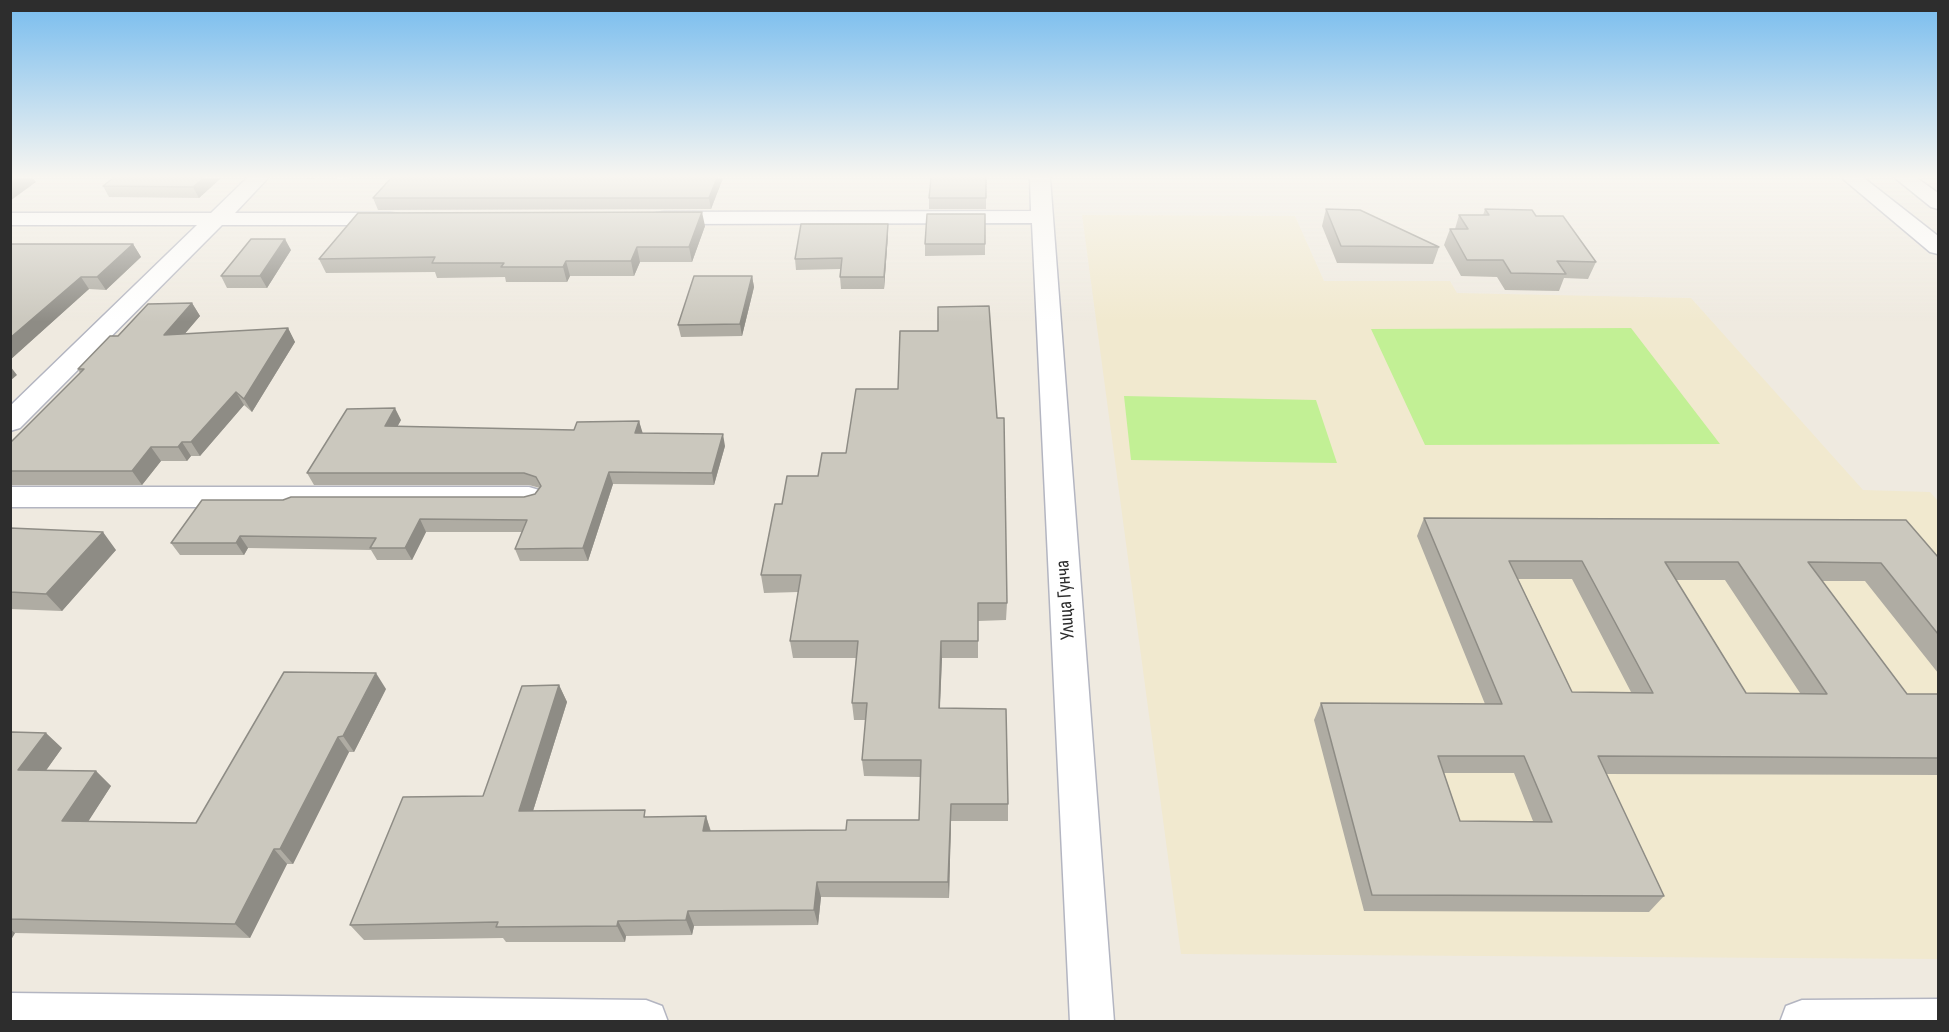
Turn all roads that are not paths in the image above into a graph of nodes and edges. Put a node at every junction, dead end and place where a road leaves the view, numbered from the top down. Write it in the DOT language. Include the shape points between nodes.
graph roads {
  1 [pos="209,226"];
  2 [pos="1042,226"];
  3 [pos="1912,226"];
  4 [pos="1938,247"];
  5 [pos="10,422"];
  6 [pos="10,497"];
  7 [pos="529,497"];
  8 [pos="10,1015"];
  9 [pos="396,1021"];
  10 [pos="1938,1021"];
  11 [pos="646,1022"];
  12 [pos="1092,1022"];
  13 [pos="1802,1022"];
  1 -- 5 [label="street"];
  2 -- 12 [label="street, Улица Гунча"];
  3 -- 4 [label="street"];
  6 -- 7 [label="street"];
  8 -- 9 [label="street"];
  9 -- 11 [label="street"];
  10 -- 13 [label="street"];
}
